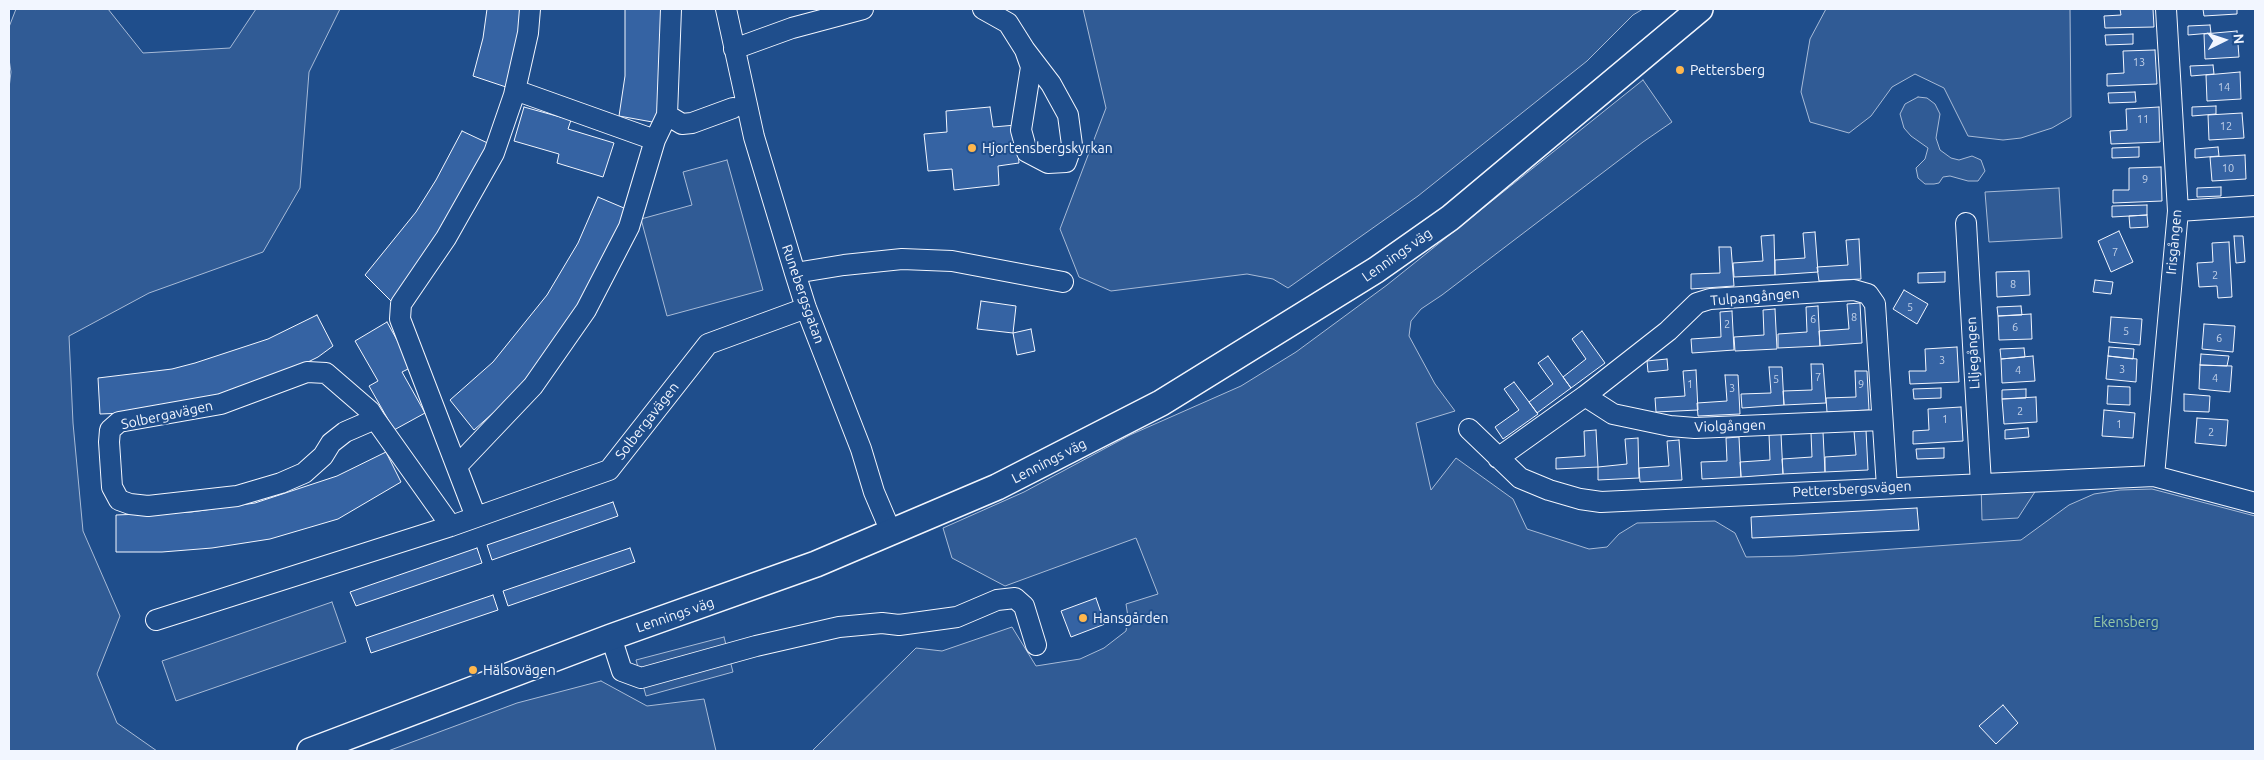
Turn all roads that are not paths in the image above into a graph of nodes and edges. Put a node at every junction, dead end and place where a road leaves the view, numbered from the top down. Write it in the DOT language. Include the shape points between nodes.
graph roads {
  1 [pos="530,9"];
  2 [pos="670,9"];
  3 [pos="726,9"];
  4 [pos="863,9"];
  5 [pos="983,9"];
  6 [pos="1700,9"];
  7 [pos="2166,9"];
  8 [pos="734,50"];
  9 [pos="1025,50"];
  10 [pos="515,90"];
  11 [pos="733,108"];
  12 [pos="667,115"];
  13 [pos="655,140"];
  14 [pos="2255,206"];
  15 [pos="2178,211"];
  16 [pos="1966,223"];
  17 [pos="794,273"];
  18 [pos="1063,282"];
  19 [pos="806,308"];
  20 [pos="1585,396"];
  21 [pos="375,419"];
  22 [pos="1881,420"];
  23 [pos="1469,429"];
  24 [pos="1498,458"];
  25 [pos="457,466"];
  26 [pos="2154,476"];
  27 [pos="1981,484"];
  28 [pos="1887,488"];
  29 [pos="2255,503"];
  30 [pos="476,517"];
  31 [pos="451,526"];
  32 [pos="891,532"];
  33 [pos="156,620"];
  34 [pos="611,637"];
  35 [pos="1036,645"];
  36 [pos="310,751"];
  1 -- 10 [label="street"];
  2 -- 12 [label="street"];
  3 -- 8 [label="street, Runebergsgatan"];
  4 -- 8 [label="street" via="792,28"];
  5 -- 9 [label="street" via="1008,22"];
  6 -- 32 [label="main road, Lennings väg" via="1450,218 1376,270 1161,403 997,487"];
  7 -- 15 [label="street, Irisgången"];
  8 -- 17 [label="street, Runebergsgatan" via="754,137"];
  9 -- 9 [label="street" via="1031,67 1021,130 1027,152 1048,163 1066,162 1072,145 1068,115 1051,84"];
  10 -- 13 [label="street"];
  10 -- 25 [label="street" via="494,153 446,238 401,304 400,319"];
  11 -- 12 [label="street" via="692,123 682,124"];
  12 -- 13 [label="street"];
  13 -- 25 [label="street" via="628,227 586,310 533,386"];
  14 -- 15 [label="street"];
  15 -- 26 [label="street, Irisgången"];
  16 -- 27 [label="street, Liljegången"];
  17 -- 18 [label="street" via="902,259 952,261"];
  17 -- 19 [label="street, Runebergsgatan"];
  19 -- 30 [label="street, Solbergavägen" via="708,344 609,470"];
  19 -- 32 [label="street, Runebergsgatan"];
  20 -- 22 [label="street, Violgången" via="1613,414 1670,426 1695,428"];
  20 -- 22 [label="street, Tulpangången" via="1668,331 1697,303 1710,299 1854,290 1868,294 1875,304"];
  20 -- 24 [label="street, Tulpangången"];
  21 -- 21 [label="street, Solbergavägen" via="326,373 307,372 220,404 119,422 110,430 112,487 119,500 148,506 237,496 304,473 345,432"];
  21 -- 31 [label="street, Solbergavägen"];
  22 -- 28 [label="street, Tulpangången"];
  23 -- 24 [label="street, Pettersbergsvägen"];
  24 -- 28 [label="street, Pettersbergsvägen" via="1527,481 1580,499 1601,502"];
  25 -- 30 [label="street"];
  26 -- 27 [label="street, Pettersbergsvägen"];
  26 -- 29 [label="street, Pettersbergsvägen"];
  27 -- 28 [label="street, Pettersbergsvägen"];
  30 -- 31 [label="street, Solbergavägen"];
  31 -- 33 [label="street, Solbergavägen"];
  32 -- 34 [label="main road, Lennings väg" via="816,564"];
  34 -- 35 [label="street" via="622,671 641,678 840,627 948,619 997,600 1015,598 1024,606"];
  34 -- 36 [label="main road, Lennings väg"];
}
